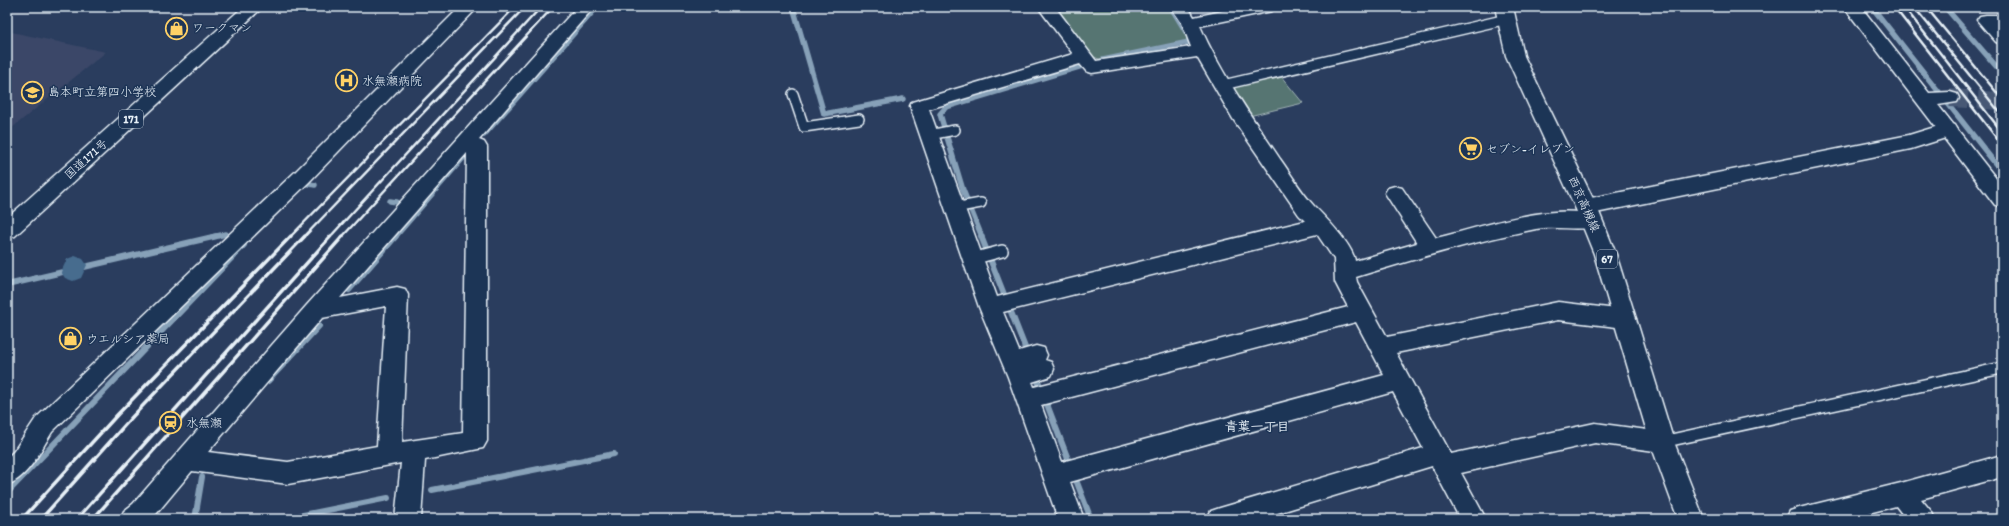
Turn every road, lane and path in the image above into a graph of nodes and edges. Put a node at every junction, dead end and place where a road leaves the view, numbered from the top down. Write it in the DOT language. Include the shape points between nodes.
graph roads {
  1 [pos="254,7"];
  2 [pos="470,7"];
  3 [pos="586,7"];
  4 [pos="1046,7"];
  5 [pos="1179,7"];
  6 [pos="1266,7"];
  7 [pos="1852,7"];
  8 [pos="1505,13"];
  9 [pos="2002,20"];
  10 [pos="1190,23"];
  11 [pos="2002,38"];
  12 [pos="1202,50"];
  13 [pos="1086,61"];
  14 [pos="1223,85"];
  15 [pos="793,94"];
  16 [pos="1950,98"];
  17 [pos="1924,100"];
  18 [pos="859,119"];
  19 [pos="955,130"];
  20 [pos="1948,130"];
  21 [pos="930,134"];
  22 [pos="465,141"];
  23 [pos="1395,193"];
  24 [pos="2002,200"];
  25 [pos="981,203"];
  26 [pos="955,208"];
  27 [pos="1589,214"];
  28 [pos="1322,225"];
  29 [pos="7,230"];
  30 [pos="1432,247"];
  31 [pos="1002,251"];
  32 [pos="973,258"];
  33 [pos="1346,272"];
  34 [pos="990,307"];
  35 [pos="315,311"];
  36 [pos="1362,312"];
  37 [pos="1625,319"];
  38 [pos="1381,347"];
  39 [pos="1039,362"];
  40 [pos="2002,368"];
  41 [pos="1017,369"];
  42 [pos="1399,381"];
  43 [pos="1028,399"];
  44 [pos="1662,442"];
  45 [pos="414,451"];
  46 [pos="389,454"];
  47 [pos="188,460"];
  48 [pos="1441,460"];
  49 [pos="2002,466"];
  50 [pos="7,474"];
  51 [pos="1056,474"];
  52 [pos="1901,494"];
  53 [pos="133,519"];
  54 [pos="408,519"];
  55 [pos="1071,519"];
  56 [pos="1220,519"];
  57 [pos="1473,519"];
  58 [pos="1691,519"];
  59 [pos="1799,519"];
  60 [pos="1922,519"];
  1 -- 29 [label="main road, 国道171号 / 171"];
  2 -- 50 [label="street" via="302,177 44,426 23,458"];
  3 -- 22 [label="street"];
  4 -- 13 [label="street"];
  5 -- 10 [label="street"];
  6 -- 10 [label="street"];
  7 -- 17 [label="street"];
  8 -- 14 [label="lane"];
  8 -- 27 [label="main road, 西京高槻線 / 67" via="1515,56"];
  9 -- 11 [label="street" via="1986,20"];
  10 -- 12 [label="street"];
  12 -- 13 [label="street"];
  12 -- 14 [label="street"];
  13 -- 21 [label="street" via="919,106"];
  14 -- 28 [label="street" via="1240,116 1306,210"];
  15 -- 18 [label="lane" via="804,127"];
  16 -- 17 [label="street"];
  17 -- 20 [label="street"];
  19 -- 21 [label="lane"];
  20 -- 24 [label="street"];
  20 -- 27 [label="main road" via="1911,142"];
  21 -- 26 [label="street"];
  22 -- 35 [label="street"];
  22 -- 45 [label="street" via="477,148 475,442"];
  23 -- 30 [label="street"];
  25 -- 26 [label="lane"];
  26 -- 32 [label="street"];
  27 -- 30 [label="street" via="1538,221"];
  27 -- 37 [label="main road, 西京高槻線 / 67" via="1605,254"];
  28 -- 33 [label="street" via="1344,258"];
  28 -- 34 [label="street"];
  30 -- 33 [label="street"];
  31 -- 32 [label="lane"];
  32 -- 34 [label="street"];
  33 -- 36 [label="street" via="1346,282"];
  34 -- 41 [label="street"];
  35 -- 46 [label="street" via="397,295"];
  35 -- 47 [label="street"];
  36 -- 38 [label="street"];
  36 -- 43 [label="street"];
  37 -- 38 [label="street" via="1558,311"];
  37 -- 44 [label="main road, 西京高槻線 / 67"];
  38 -- 42 [label="street"];
  39 -- 41 [label="street"];
  40 -- 44 [label="lane"];
  41 -- 43 [label="street"];
  42 -- 48 [label="street"];
  42 -- 51 [label="street"];
  43 -- 51 [label="street"];
  44 -- 48 [label="street" via="1595,433"];
  44 -- 58 [label="main road, 西京高槻線 / 67"];
  45 -- 46 [label="street"];
  45 -- 54 [label="street"];
  46 -- 47 [label="street" via="288,473"];
  47 -- 53 [label="street"];
  48 -- 56 [label="street"];
  48 -- 57 [label="street"];
  49 -- 52 [label="street"];
  51 -- 55 [label="street"];
  52 -- 59 [label="street"];
  52 -- 60 [label="street"];
}
